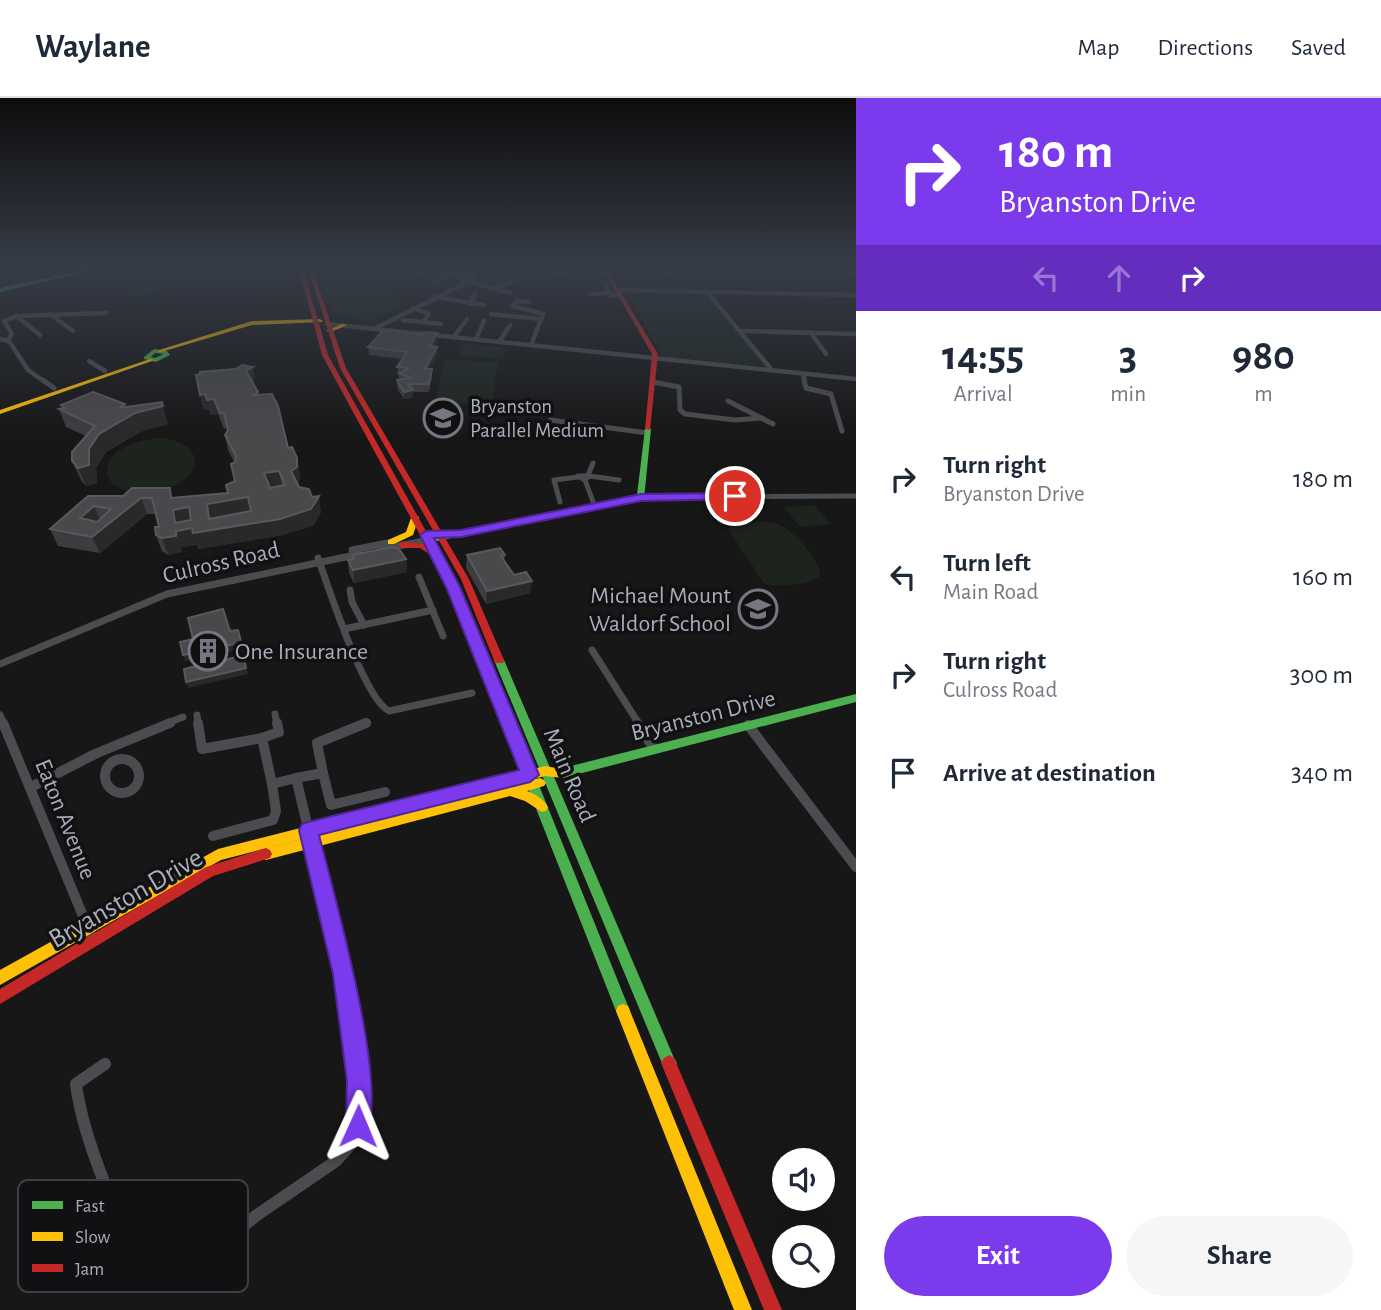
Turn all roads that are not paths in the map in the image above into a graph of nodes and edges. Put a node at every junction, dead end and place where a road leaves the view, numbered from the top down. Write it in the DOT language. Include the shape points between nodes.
graph roads {
  1 [pos="6,325"];
  2 [pos="27,325"];
  3 [pos="64,325"];
  4 [pos="252,325"];
  5 [pos="278,325"];
  6 [pos="316,325"];
  7 [pos="319,325"];
  8 [pos="323,325"];
  9 [pos="344,325"];
  10 [pos="382,325"];
  11 [pos="463,325"];
  12 [pos="483,325"];
  13 [pos="510,325"];
  14 [pos="539,325"];
  15 [pos="636,325"];
  16 [pos="735,325"];
  17 [pos="374,329"];
  18 [pos="73,331"];
  19 [pos="740,331"];
  20 [pos="811,333"];
  21 [pos="856,334"];
  22 [pos="40,335"];
  23 [pos="454,337"];
  24 [pos="4,340"];
  25 [pos="476,340"];
  26 [pos="499,342"];
  27 [pos="531,345"];
  28 [pos="826,354"];
  29 [pos="156,356"];
  30 [pos="655,359"];
  31 [pos="89,361"];
  32 [pos="127,366"];
  33 [pos="772,370"];
  34 [pos="105,371"];
  35 [pos="803,374"];
  36 [pos="856,379"];
  37 [pos="92,380"];
  38 [pos="653,382"];
  39 [pos="54,388"];
  40 [pos="728,401"];
  41 [pos="0,409"];
  42 [pos="762,418"];
  43 [pos="550,420"];
  44 [pos="773,424"];
  45 [pos="842,431"];
  46 [pos="648,433"];
  47 [pos="593,463"];
  48 [pos="587,477"];
  49 [pos="619,480"];
  50 [pos="856,496"];
  51 [pos="641,497"];
  52 [pos="560,502"];
  53 [pos="595,506"];
  54 [pos="415,517"];
  55 [pos="441,535"];
  56 [pos="427,537"];
  57 [pos="391,542"];
  58 [pos="402,545"];
  59 [pos="439,558"];
  60 [pos="318,560"];
  61 [pos="419,577"];
  62 [pos="350,590"];
  63 [pos="433,610"];
  64 [pos="364,625"];
  65 [pos="344,629"];
  66 [pos="443,636"];
  67 [pos="592,650"];
  68 [pos="0,659"];
  69 [pos="0,664"];
  70 [pos="472,693"];
  71 [pos="856,698"];
  72 [pos="275,714"];
  73 [pos="0,715"];
  74 [pos="197,715"];
  75 [pos="183,717"];
  76 [pos="367,722"];
  77 [pos="748,725"];
  78 [pos="262,738"];
  79 [pos="112,747"];
  80 [pos="536,748"];
  81 [pos="654,749"];
  82 [pos="118,761"];
  83 [pos="586,766"];
  84 [pos="323,773"];
  85 [pos="547,776"];
  86 [pos="296,778"];
  87 [pos="532,780"];
  88 [pos="272,784"];
  89 [pos="31,787"];
  90 [pos="508,791"];
  91 [pos="385,792"];
  92 [pos="542,807"];
  93 [pos="310,835"];
  94 [pos="213,836"];
  95 [pos="856,867"];
  96 [pos="88,928"];
  97 [pos="93,940"];
  98 [pos="0,978"];
  99 [pos="0,997"];
  100 [pos="105,1063"];
  101 [pos="108,1180"];
  102 [pos="248,1222"];
  103 [pos="743,1310"];
  104 [pos="773,1310"];
  1 -- 24 [label="street" via="12,337"];
  2 -- 22 [label="street"];
  3 -- 18 [label="street"];
  4 -- 29 [label="main road"];
  5 -- 29 [label="main road" via="242,329"];
  6 -- 8 [label="main road"];
  7 -- 8 [label="main road"];
  8 -- 9 [label="main road"];
  8 -- 54 [label="main road, Main Road" via="328,362"];
  8 -- 55 [label="main road, Main Road" via="350,382"];
  9 -- 17 [label="street"];
  10 -- 17 [label="street"];
  11 -- 23 [label="street"];
  12 -- 25 [label="street"];
  13 -- 26 [label="street"];
  14 -- 27 [label="street"];
  15 -- 30 [label="main road"];
  16 -- 19 [label="street"];
  17 -- 23 [label="street"];
  19 -- 20 [label="street"];
  19 -- 33 [label="street"];
  20 -- 21 [label="street"];
  20 -- 28 [label="street"];
  23 -- 25 [label="street"];
  24 -- 39 [label="street" via="28,370"];
  25 -- 26 [label="street"];
  26 -- 27 [label="street"];
  27 -- 30 [label="street"];
  29 -- 32 [label="main road"];
  30 -- 33 [label="street"];
  30 -- 38 [label="main road"];
  31 -- 34 [label="street"];
  32 -- 34 [label="main road"];
  32 -- 37 [label="main road"];
  33 -- 35 [label="street"];
  34 -- 39 [label="main road"];
  35 -- 36 [label="street"];
  35 -- 45 [label="street" via="806,388 831,393"];
  37 -- 39 [label="main road"];
  37 -- 41 [label="main road"];
  38 -- 42 [label="street" via="679,387 680,410 685,414 732,420"];
  38 -- 46 [label="main road"];
  39 -- 41 [label="main road"];
  40 -- 42 [label="street"];
  42 -- 44 [label="street"];
  43 -- 46 [label="street"];
  46 -- 51 [label="main road"];
  47 -- 48 [label="street"];
  48 -- 49 [label="street"];
  48 -- 52 [label="street" via="554,480"];
  48 -- 53 [label="street"];
  50 -- 51 [label="street, Culross Road"];
  51 -- 53 [label="main road, Culross Road"];
  53 -- 55 [label="main road, Culross Road"];
  54 -- 56 [label="main road, Main Road"];
  54 -- 57 [label="main road" via="412,531"];
  55 -- 56 [label="main road, Culross Road"];
  55 -- 80 [label="main road, Main Road" via="465,579"];
  56 -- 57 [label="street, Culross Road"];
  56 -- 58 [label="street, Culross Road"];
  56 -- 59 [label="main road, Main Road"];
  57 -- 60 [label="street, Culross Road"];
  58 -- 59 [label="main road" via="422,546"];
  58 -- 60 [label="street, Culross Road"];
  59 -- 87 [label="main road, Main Road"];
  60 -- 65 [label="street"];
  60 -- 68 [label="street, Culross Road" via="170,589"];
  60 -- 69 [label="street, Culross Road" via="167,594"];
  61 -- 63 [label="street"];
  62 -- 64 [label="street"];
  63 -- 64 [label="street"];
  63 -- 66 [label="street"];
  64 -- 65 [label="street"];
  65 -- 70 [label="street" via="376,702 389,711"];
  67 -- 81 [label="street"];
  71 -- 77 [label="main road, Bryanston Drive"];
  72 -- 78 [label="street" via="279,732"];
  73 -- 89 [label="street, Eaton Avenue"];
  74 -- 78 [label="street" via="203,750"];
  75 -- 79 [label="street"];
  76 -- 84 [label="street" via="317,744"];
  77 -- 81 [label="main road, Bryanston Drive"];
  77 -- 95 [label="street"];
  78 -- 88 [label="street"];
  79 -- 82 [label="street"];
  79 -- 89 [label="street"];
  80 -- 83 [label="main road" via="554,765"];
  80 -- 85 [label="main road, Main Road"];
  81 -- 83 [label="main road, Bryanston Drive"];
  82 -- 82 [label="street" via="131,760 140,776 137,785 119,795 112,792 104,776 107,767"];
  83 -- 85 [label="main road, Bryanston Drive"];
  84 -- 86 [label="street"];
  84 -- 91 [label="street" via="331,805"];
  85 -- 87 [label="main road, Bryanston Drive"];
  85 -- 104 [label="main road, Main Road"];
  86 -- 88 [label="street"];
  86 -- 93 [label="street"];
  87 -- 90 [label="main road, Bryanston Drive"];
  87 -- 92 [label="main road, Main Road"];
  87 -- 93 [label="main road, Bryanston Drive"];
  88 -- 94 [label="street" via="273,820"];
  89 -- 96 [label="street, Eaton Avenue"];
  90 -- 92 [label="main road" via="529,797"];
  90 -- 93 [label="main road, Bryanston Drive"];
  92 -- 103 [label="main road, Main Road"];
  93 -- 96 [label="main road, Bryanston Drive" via="218,856"];
  93 -- 97 [label="main road, Bryanston Drive" via="211,871"];
  93 -- 102 [label="street" via="355,1039 358,1126 344,1153"];
  96 -- 97 [label="street, Eaton Avenue"];
  96 -- 98 [label="main road, Bryanston Drive"];
  97 -- 99 [label="main road, Bryanston Drive"];
  100 -- 101 [label="street" via="76,1084 79,1109"];
}
